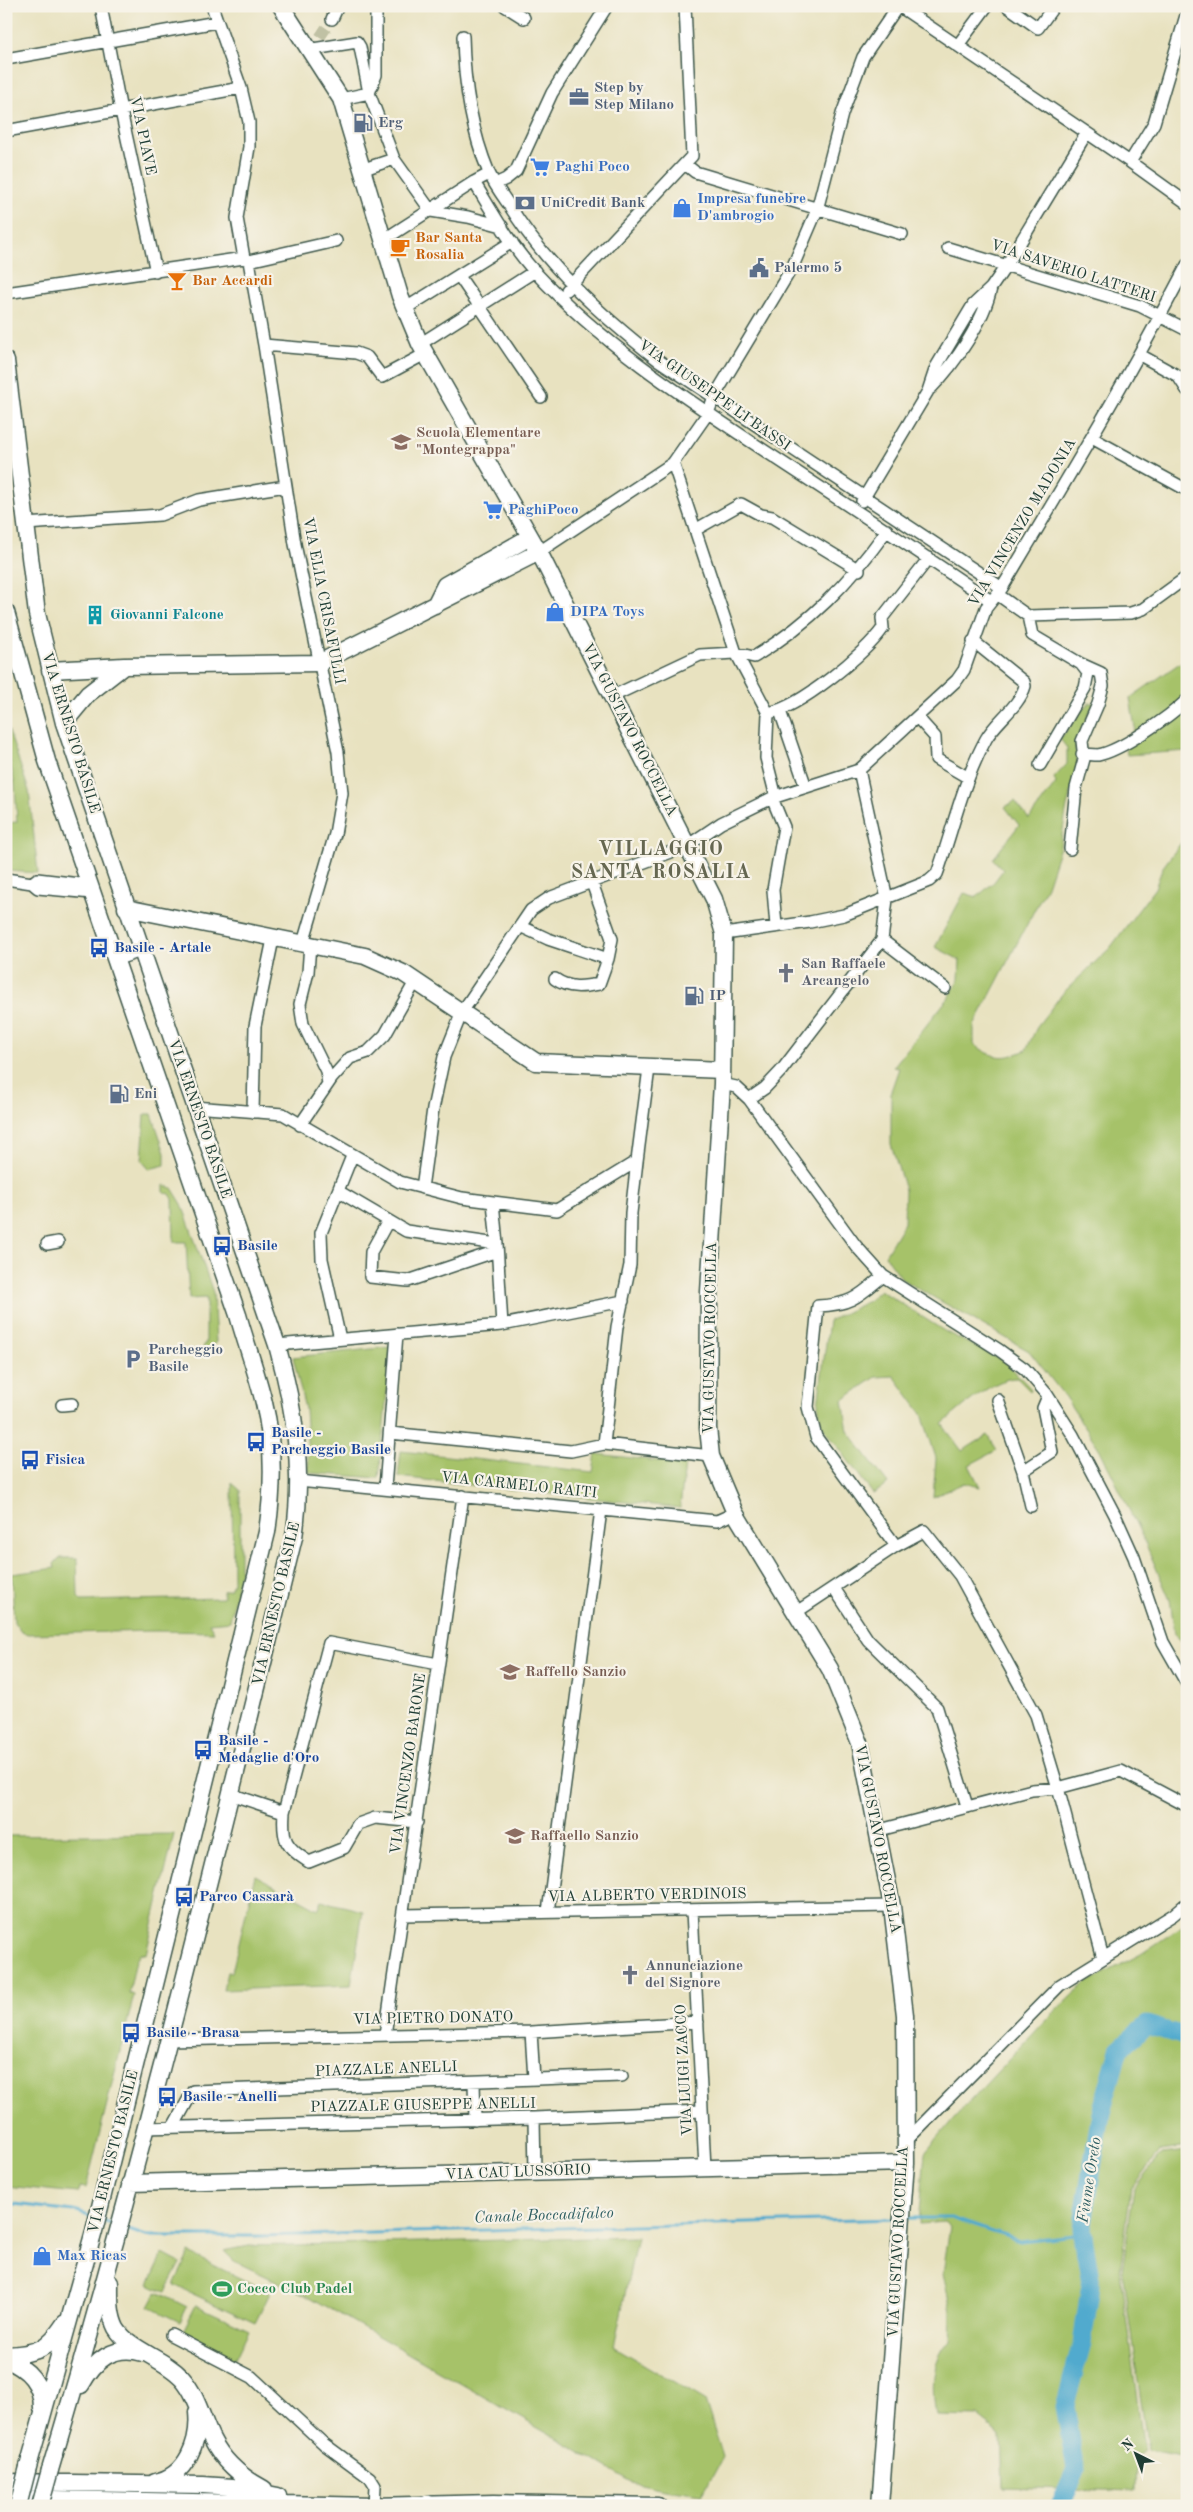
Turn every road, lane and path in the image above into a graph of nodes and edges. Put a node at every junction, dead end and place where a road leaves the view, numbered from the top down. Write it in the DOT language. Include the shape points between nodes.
graph roads {
  1 [pos="101,6"];
  2 [pos="212,6"];
  3 [pos="281,6"];
  4 [pos="338,6"];
  5 [pos="376,6"];
  6 [pos="505,6"];
  7 [pos="607,6"];
  8 [pos="685,6"];
  9 [pos="899,6"];
  10 [pos="987,6"];
  11 [pos="1008,6"];
  12 [pos="1054,6"];
  13 [pos="1187,12"];
  14 [pos="524,18"];
  15 [pos="332,19"];
  16 [pos="217,22"];
  17 [pos="463,36"];
  18 [pos="320,37"];
  19 [pos="107,43"];
  20 [pos="958,45"];
  21 [pos="312,50"];
  22 [pos="6,59"];
  23 [pos="241,88"];
  24 [pos="369,93"];
  25 [pos="341,99"];
  26 [pos="121,111"];
  27 [pos="6,132"];
  28 [pos="1086,134"];
  29 [pos="394,159"];
  30 [pos="1130,162"];
  31 [pos="685,164"];
  32 [pos="364,169"];
  33 [pos="492,179"];
  34 [pos="474,182"];
  35 [pos="1187,203"];
  36 [pos="817,210"];
  37 [pos="431,211"];
  38 [pos="502,226"];
  39 [pos="902,234"];
  40 [pos="384,239"];
  41 [pos="336,242"];
  42 [pos="512,242"];
  43 [pos="948,248"];
  44 [pos="246,260"];
  45 [pos="1187,265"];
  46 [pos="1006,266"];
  47 [pos="535,271"];
  48 [pos="156,272"];
  49 [pos="459,276"];
  50 [pos="571,285"];
  51 [pos="6,293"];
  52 [pos="560,297"];
  53 [pos="406,308"];
  54 [pos="480,308"];
  55 [pos="1160,316"];
  56 [pos="1187,330"];
  57 [pos="264,345"];
  58 [pos="423,349"];
  59 [pos="1140,355"];
  60 [pos="6,361"];
  61 [pos="1187,390"];
  62 [pos="540,397"];
  63 [pos="714,397"];
  64 [pos="708,413"];
  65 [pos="1092,438"];
  66 [pos="673,463"];
  67 [pos="286,486"];
  68 [pos="1187,490"];
  69 [pos="865,496"];
  70 [pos="856,511"];
  71 [pos="25,524"];
  72 [pos="695,530"];
  73 [pos="887,530"];
  74 [pos="530,537"];
  75 [pos="538,552"];
  76 [pos="929,558"];
  77 [pos="858,570"];
  78 [pos="1187,577"];
  79 [pos="997,594"];
  80 [pos="435,605"];
  81 [pos="6,612"];
  82 [pos="1028,616"];
  83 [pos="974,641"];
  84 [pos="736,653"];
  85 [pos="319,663"];
  86 [pos="1081,664"];
  87 [pos="124,666"];
  88 [pos="50,670"];
  89 [pos="613,696"];
  90 [pos="1187,700"];
  91 [pos="774,712"];
  92 [pos="917,717"];
  93 [pos="64,723"];
  94 [pos="1082,754"];
  95 [pos="1040,765"];
  96 [pos="859,770"];
  97 [pos="967,777"];
  98 [pos="806,787"];
  99 [pos="774,798"];
  100 [pos="688,846"];
  101 [pos="1070,849"];
  102 [pos="6,879"];
  103 [pos="592,883"];
  104 [pos="91,889"];
  105 [pos="887,899"];
  106 [pos="126,908"];
  107 [pos="520,926"];
  108 [pos="776,926"];
  109 [pos="724,934"];
  110 [pos="272,939"];
  111 [pos="882,940"];
  112 [pos="306,943"];
  113 [pos="141,951"];
  114 [pos="608,959"];
  115 [pos="115,960"];
  116 [pos="555,978"];
  117 [pos="415,982"];
  118 [pos="945,988"];
  119 [pos="462,1012"];
  120 [pos="649,1068"];
  121 [pos="722,1077"];
  122 [pos="328,1084"];
  123 [pos="749,1099"];
  124 [pos="194,1106"];
  125 [pos="253,1112"];
  126 [pos="300,1125"];
  127 [pos="352,1156"];
  128 [pos="637,1161"];
  129 [pos="422,1188"];
  130 [pos="338,1191"];
  131 [pos="494,1202"];
  132 [pos="388,1220"];
  133 [pos="497,1247"];
  134 [pos="249,1258"];
  135 [pos="222,1267"];
  136 [pos="883,1276"];
  137 [pos="623,1301"];
  138 [pos="502,1325"];
  139 [pos="397,1334"];
  140 [pos="340,1339"];
  141 [pos="277,1345"];
  142 [pos="1048,1396"];
  143 [pos="998,1400"];
  144 [pos="390,1433"];
  145 [pos="604,1444"];
  146 [pos="711,1456"];
  147 [pos="1023,1471"];
  148 [pos="298,1481"];
  149 [pos="385,1488"];
  150 [pos="463,1496"];
  151 [pos="1031,1506"];
  152 [pos="600,1510"];
  153 [pos="734,1513"];
  154 [pos="896,1546"];
  155 [pos="834,1588"];
  156 [pos="795,1612"];
  157 [pos="438,1664"];
  158 [pos="1183,1670"];
  159 [pos="1187,1684"];
  160 [pos="1058,1788"];
  161 [pos="230,1794"];
  162 [pos="967,1806"];
  163 [pos="1187,1806"];
  164 [pos="284,1812"];
  165 [pos="417,1822"];
  166 [pos="876,1831"];
  167 [pos="1187,1903"];
  168 [pos="892,1906"];
  169 [pos="692,1910"];
  170 [pos="548,1912"];
  171 [pos="404,1915"];
  172 [pos="166,1942"];
  173 [pos="191,1948"];
  174 [pos="1103,1958"];
  175 [pos="698,2022"];
  176 [pos="531,2032"];
  177 [pos="386,2035"];
  178 [pos="167,2040"];
  179 [pos="622,2076"];
  180 [pos="534,2079"];
  181 [pos="474,2082"];
  182 [pos="702,2111"];
  183 [pos="534,2118"];
  184 [pos="475,2120"];
  185 [pos="173,2127"];
  186 [pos="144,2128"];
  187 [pos="906,2141"];
  188 [pos="906,2163"];
  189 [pos="704,2168"];
  190 [pos="535,2173"];
  191 [pos="130,2183"];
  192 [pos="109,2268"];
  193 [pos="71,2315"];
  194 [pos="171,2335"];
  195 [pos="6,2355"];
  196 [pos="157,2358"];
  197 [pos="6,2360"];
  198 [pos="195,2400"];
  199 [pos="42,2417"];
  200 [pos="66,2419"];
  201 [pos="6,2482"];
  202 [pos="139,2484"];
  203 [pos="277,2496"];
  204 [pos="6,2498"];
  205 [pos="315,2504"];
  206 [pos="18,2506"];
  207 [pos="40,2506"];
  208 [pos="374,2506"];
  209 [pos="428,2506"];
  210 [pos="658,2506"];
  211 [pos="880,2506"];
  1 -- 19 [label="street, VIA PIAVE"];
  2 -- 16 [label="street, VIA ELIA CRISAFULLI"];
  3 -- 21 [label="street, VIA GUSTAVO ROCCELLA"];
  4 -- 15 [label="street"];
  5 -- 24 [label="street" via="376,75"];
  6 -- 14 [label="street"];
  7 -- 33 [label="street" via="552,93 516,171 506,180"];
  8 -- 31 [label="street" via="692,156"];
  9 -- 20 [label="street"];
  9 -- 36 [label="street" via="863,57"];
  10 -- 20 [label="street"];
  11 -- 12 [label="street" via="1038,28"];
  13 -- 30 [label="street" via="1154,123"];
  16 -- 19 [label="street"];
  16 -- 23 [label="street, VIA ELIA CRISAFULLI"];
  17 -- 33 [label="street, VIA GIUSEPPE LI BASSI" via="464,68 473,120"];
  18 -- 21 [label="street"];
  19 -- 22 [label="street"];
  19 -- 26 [label="street, VIA PIAVE"];
  20 -- 28 [label="street"];
  21 -- 24 [label="street" via="357,42"];
  21 -- 25 [label="street, VIA GUSTAVO ROCCELLA"];
  23 -- 26 [label="street"];
  23 -- 44 [label="street, VIA ELIA CRISAFULLI" via="250,134 237,218"];
  24 -- 25 [label="street"];
  24 -- 29 [label="street"];
  25 -- 32 [label="street, VIA GUSTAVO ROCCELLA"];
  26 -- 27 [label="street"];
  26 -- 48 [label="street, VIA PIAVE"];
  28 -- 30 [label="street"];
  28 -- 46 [label="street"];
  29 -- 32 [label="street"];
  29 -- 37 [label="street"];
  30 -- 35 [label="street"];
  31 -- 36 [label="street" via="695,172"];
  31 -- 50 [label="street"];
  32 -- 40 [label="street, VIA GUSTAVO ROCCELLA"];
  33 -- 34 [label="street"];
  33 -- 50 [label="street, VIA GIUSEPPE LI BASSI" via="534,243"];
  34 -- 37 [label="street"];
  34 -- 38 [label="street, VIA GIUSEPPE LI BASSI"];
  36 -- 39 [label="street"];
  36 -- 63 [label="street" via="793,266"];
  37 -- 38 [label="street"];
  37 -- 40 [label="street"];
  38 -- 42 [label="street, VIA GIUSEPPE LI BASSI"];
  40 -- 53 [label="street, VIA GUSTAVO ROCCELLA"];
  41 -- 44 [label="street"];
  42 -- 47 [label="street, VIA GIUSEPPE LI BASSI"];
  42 -- 49 [label="street"];
  43 -- 46 [label="street, VIA SAVERIO LATTERI"];
  44 -- 48 [label="street"];
  44 -- 57 [label="street, VIA ELIA CRISAFULLI"];
  45 -- 55 [label="street, VIA VINCENZO MADONIA"];
  46 -- 55 [label="street, VIA SAVERIO LATTERI" via="1140,306"];
  46 -- 69 [label="street" via="991,288 973,305 936,367 928,391"];
  47 -- 52 [label="street, VIA GIUSEPPE LI BASSI"];
  47 -- 54 [label="street"];
  48 -- 51 [label="street"];
  49 -- 53 [label="street"];
  49 -- 54 [label="street"];
  50 -- 52 [label="street"];
  50 -- 63 [label="street, VIA GIUSEPPE LI BASSI" via="658,360"];
  52 -- 64 [label="street, VIA GIUSEPPE LI BASSI" via="627,355"];
  53 -- 58 [label="street, VIA GUSTAVO ROCCELLA"];
  54 -- 58 [label="street"];
  54 -- 62 [label="street"];
  55 -- 56 [label="street, VIA SAVERIO LATTERI"];
  55 -- 59 [label="street, VIA VINCENZO MADONIA"];
  57 -- 58 [label="street" via="356,353 367,357 382,377"];
  57 -- 67 [label="street, VIA ELIA CRISAFULLI"];
  58 -- 74 [label="street, VIA GUSTAVO ROCCELLA"];
  59 -- 61 [label="street" via="1178,376"];
  59 -- 65 [label="street, VIA VINCENZO MADONIA"];
  60 -- 71 [label="street, VIA ERNESTO BASILE"];
  63 -- 64 [label="street"];
  63 -- 69 [label="street, VIA GIUSEPPE LI BASSI"];
  64 -- 66 [label="street"];
  64 -- 70 [label="street, VIA GIUSEPPE LI BASSI"];
  65 -- 68 [label="street"];
  65 -- 79 [label="street, VIA VINCENZO MADONIA"];
  66 -- 72 [label="street"];
  66 -- 75 [label="street"];
  67 -- 71 [label="street" via="198,500 160,515"];
  67 -- 85 [label="street, VIA ELIA CRISAFULLI"];
  69 -- 70 [label="street"];
  69 -- 79 [label="street, VIA GIUSEPPE LI BASSI"];
  70 -- 73 [label="street, VIA GIUSEPPE LI BASSI"];
  71 -- 88 [label="street, VIA ERNESTO BASILE" via="37,614"];
  72 -- 77 [label="street" via="741,504 772,517"];
  72 -- 84 [label="street"];
  73 -- 76 [label="street, VIA GIUSEPPE LI BASSI"];
  73 -- 77 [label="street"];
  74 -- 75 [label="street, VIA GUSTAVO ROCCELLA"];
  74 -- 80 [label="street" via="445,585"];
  75 -- 80 [label="street"];
  75 -- 89 [label="street, VIA GUSTAVO ROCCELLA"];
  76 -- 79 [label="street, VIA GIUSEPPE LI BASSI"];
  76 -- 91 [label="street" via="882,618 883,628 876,637 828,679"];
  77 -- 84 [label="street" via="806,621 766,649 754,657"];
  78 -- 82 [label="street" via="1143,609 1131,612"];
  79 -- 82 [label="street, VIA GIUSEPPE LI BASSI"];
  79 -- 83 [label="street, VIA VINCENZO MADONIA" via="986,608"];
  80 -- 85 [label="street"];
  81 -- 104 [label="street, VIA ERNESTO BASILE" via="47,761"];
  82 -- 86 [label="street" via="1032,635"];
  83 -- 92 [label="street, VIA VINCENZO MADONIA" via="957,680"];
  83 -- 97 [label="street" via="1025,686 987,737"];
  84 -- 89 [label="street" via="700,655"];
  84 -- 91 [label="street"];
  85 -- 87 [label="street"];
  85 -- 112 [label="street, VIA ELIA CRISAFULLI" via="338,752 342,793 335,834"];
  86 -- 94 [label="street" via="1101,673 1103,686 1082,741"];
  86 -- 95 [label="street" via="1088,672 1085,688"];
  87 -- 88 [label="street"];
  87 -- 93 [label="street" via="88,694"];
  88 -- 93 [label="street, VIA ERNESTO BASILE"];
  89 -- 100 [label="street, VIA GUSTAVO ROCCELLA"];
  90 -- 94 [label="street" via="1121,746 1098,755"];
  91 -- 98 [label="street"];
  91 -- 99 [label="street" via="766,758"];
  92 -- 96 [label="street, VIA VINCENZO MADONIA"];
  92 -- 97 [label="street" via="935,737 936,759"];
  93 -- 106 [label="street, VIA ERNESTO BASILE"];
  94 -- 101 [label="street" via="1084,760 1076,788"];
  96 -- 98 [label="street, VIA VINCENZO MADONIA"];
  96 -- 105 [label="street"];
  97 -- 105 [label="street" via="937,874 929,881"];
  98 -- 99 [label="street, VIA VINCENZO MADONIA"];
  99 -- 100 [label="street, VIA VINCENZO MADONIA" via="721,823"];
  99 -- 108 [label="street" via="784,827 773,890"];
  100 -- 103 [label="street, VIA VINCENZO MADONIA"];
  100 -- 109 [label="street, VIA GUSTAVO ROCCELLA" via="714,899"];
  102 -- 104 [label="street"];
  103 -- 107 [label="street, VIA VINCENZO MADONIA" via="549,898 531,910"];
  103 -- 114 [label="street" via="612,939"];
  104 -- 115 [label="street, VIA ERNESTO BASILE"];
  105 -- 108 [label="street" via="844,915"];
  105 -- 111 [label="street"];
  106 -- 110 [label="street"];
  106 -- 113 [label="street, VIA ERNESTO BASILE"];
  107 -- 114 [label="street"];
  107 -- 119 [label="street, VIA VINCENZO MADONIA"];
  108 -- 109 [label="street"];
  109 -- 121 [label="street, VIA GUSTAVO ROCCELLA"];
  110 -- 112 [label="street"];
  110 -- 125 [label="street" via="255,1026"];
  111 -- 118 [label="street"];
  111 -- 123 [label="street" via="781,1071"];
  112 -- 117 [label="street" via="365,956"];
  112 -- 122 [label="street, VIA ELIA CRISAFULLI" via="308,972 300,1004 303,1024 326,1072"];
  113 -- 115 [label="street"];
  113 -- 124 [label="street, VIA ERNESTO BASILE"];
  114 -- 116 [label="street" via="600,984 580,987 562,984"];
  115 -- 135 [label="street, VIA ERNESTO BASILE"];
  117 -- 119 [label="street"];
  117 -- 122 [label="street" via="385,1035 368,1052 350,1058"];
  119 -- 120 [label="street" via="536,1062"];
  119 -- 129 [label="street, VIA VINCENZO MADONIA" via="444,1057"];
  120 -- 121 [label="street"];
  120 -- 128 [label="street"];
  121 -- 123 [label="street"];
  121 -- 146 [label="street, VIA GUSTAVO ROCCELLA" via="709,1292 708,1428"];
  122 -- 126 [label="street"];
  123 -- 136 [label="street" via="856,1246"];
  124 -- 125 [label="street"];
  124 -- 134 [label="street, VIA ERNESTO BASILE"];
  125 -- 126 [label="street" via="283,1114"];
  126 -- 127 [label="street"];
  127 -- 129 [label="street" via="400,1182"];
  127 -- 130 [label="street"];
  128 -- 131 [label="street" via="558,1210"];
  128 -- 137 [label="street" via="630,1265"];
  129 -- 131 [label="street"];
  130 -- 132 [label="street"];
  130 -- 140 [label="street" via="321,1233 322,1259"];
  131 -- 133 [label="street"];
  132 -- 133 [label="street" via="406,1231"];
  132 -- 133 [label="street" via="371,1252 370,1277 408,1280"];
  133 -- 138 [label="street"];
  134 -- 135 [label="street"];
  134 -- 141 [label="street, VIA ERNESTO BASILE"];
  135 -- 172 [label="street, VIA ERNESTO BASILE" via="264,1404 269,1439 271,1505"];
  136 -- 142 [label="street" via="999,1350 1025,1369"];
  136 -- 154 [label="street" via="861,1295 839,1306 818,1306 808,1407 816,1436"];
  137 -- 138 [label="street"];
  137 -- 145 [label="street" via="617,1326"];
  138 -- 139 [label="street"];
  139 -- 140 [label="street"];
  139 -- 144 [label="street"];
  140 -- 141 [label="street"];
  141 -- 148 [label="street, VIA ERNESTO BASILE" via="296,1423"];
  142 -- 147 [label="street" via="1044,1408 1052,1452"];
  142 -- 158 [label="street" via="1074,1435 1115,1515 1134,1557 1163,1642"];
  143 -- 147 [label="street"];
  144 -- 145 [label="street" via="571,1451"];
  144 -- 149 [label="street"];
  145 -- 146 [label="street"];
  146 -- 153 [label="street, VIA GUSTAVO ROCCELLA"];
  147 -- 151 [label="street"];
  148 -- 149 [label="street, VIA CARMELO RAITI"];
  148 -- 161 [label="street, VIA ERNESTO BASILE" via="294,1537"];
  149 -- 150 [label="street, VIA CARMELO RAITI"];
  150 -- 152 [label="street, VIA CARMELO RAITI"];
  150 -- 157 [label="street, VIA VINCENZO BARONE"];
  152 -- 153 [label="street, VIA CARMELO RAITI" via="717,1521"];
  152 -- 170 [label="street"];
  153 -- 156 [label="street, VIA GUSTAVO ROCCELLA"];
  154 -- 155 [label="street"];
  154 -- 160 [label="street" via="924,1531 960,1576 1036,1715"];
  155 -- 156 [label="street"];
  155 -- 162 [label="street" via="868,1640 938,1708"];
  156 -- 166 [label="street, VIA GUSTAVO ROCCELLA" via="830,1669 860,1743"];
  157 -- 164 [label="street" via="329,1643"];
  157 -- 165 [label="street, VIA VINCENZO BARONE"];
  158 -- 159 [label="street"];
  160 -- 162 [label="street" via="1032,1790"];
  160 -- 163 [label="street" via="1121,1771"];
  160 -- 174 [label="street"];
  161 -- 164 [label="street"];
  161 -- 173 [label="street, VIA ERNESTO BASILE"];
  162 -- 166 [label="street"];
  164 -- 165 [label="street" via="282,1836 293,1852 309,1862 344,1848 358,1824 375,1818"];
  165 -- 171 [label="street, VIA VINCENZO BARONE"];
  166 -- 168 [label="street, VIA GUSTAVO ROCCELLA"];
  167 -- 174 [label="street"];
  168 -- 169 [label="street, VIA ALBERTO VERDINOIS"];
  168 -- 187 [label="street, VIA GUSTAVO ROCCELLA" via="905,2015"];
  169 -- 170 [label="street, VIA ALBERTO VERDINOIS"];
  169 -- 175 [label="street, VIA LUIGI ZACCO"];
  170 -- 171 [label="street, VIA ALBERTO VERDINOIS"];
  171 -- 177 [label="street, VIA VINCENZO BARONE"];
  172 -- 173 [label="street"];
  172 -- 193 [label="street, VIA ERNESTO BASILE"];
  173 -- 178 [label="street, VIA ERNESTO BASILE"];
  174 -- 187 [label="street" via="1060,1985"];
  175 -- 176 [label="street, VIA PIETRO DONATO"];
  175 -- 182 [label="street, VIA LUIGI ZACCO"];
  176 -- 177 [label="street, VIA PIETRO DONATO"];
  176 -- 180 [label="street"];
  177 -- 178 [label="street, VIA PIETRO DONATO"];
  178 -- 186 [label="street, VIA ERNESTO BASILE"];
  179 -- 180 [label="street, PIAZZALE ANELLI"];
  180 -- 181 [label="street, PIAZZALE ANELLI"];
  181 -- 184 [label="street"];
  181 -- 185 [label="street, PIAZZALE ANELLI" via="192,2091"];
  182 -- 183 [label="street, PIAZZALE GIUSEPPE ANELLI"];
  182 -- 189 [label="street, VIA LUIGI ZACCO"];
  183 -- 184 [label="street, PIAZZALE GIUSEPPE ANELLI"];
  183 -- 190 [label="street"];
  184 -- 185 [label="street, PIAZZALE GIUSEPPE ANELLI"];
  185 -- 186 [label="street, PIAZZALE GIUSEPPE ANELLI"];
  186 -- 191 [label="street, VIA ERNESTO BASILE"];
  187 -- 188 [label="street, VIA GUSTAVO ROCCELLA"];
  188 -- 189 [label="street, VIA CAU LUSSORIO"];
  188 -- 211 [label="street, VIA GUSTAVO ROCCELLA"];
  189 -- 190 [label="street, VIA CAU LUSSORIO"];
  190 -- 191 [label="street, VIA CAU LUSSORIO"];
  191 -- 192 [label="street, VIA ERNESTO BASILE"];
  192 -- 196 [label="street" via="112,2317 116,2328 132,2344"];
  192 -- 200 [label="street, VIA ERNESTO BASILE"];
  193 -- 195 [label="street" via="49,2344 39,2351"];
  193 -- 199 [label="street, VIA ERNESTO BASILE"];
  194 -- 208 [label="street" via="252,2377 324,2444 370,2478 375,2486"];
  196 -- 198 [label="street" via="182,2378"];
  196 -- 200 [label="street" via="126,2351 102,2357 89,2371"];
  197 -- 199 [label="street" via="24,2368 32,2376 42,2400"];
  198 -- 202 [label="street" via="199,2427 191,2454 171,2475"];
  198 -- 203 [label="street" via="221,2454 242,2475"];
  199 -- 206 [label="street, VIA ERNESTO BASILE, bridge"];
  200 -- 207 [label="street, VIA ERNESTO BASILE, bridge"];
  201 -- 202 [label="street"];
  202 -- 203 [label="street" via="232,2487"];
  203 -- 205 [label="street"];
  204 -- 205 [label="street"];
  205 -- 208 [label="street"];
  208 -- 209 [label="street"];
  209 -- 210 [label="street" via="494,2503"];
}
